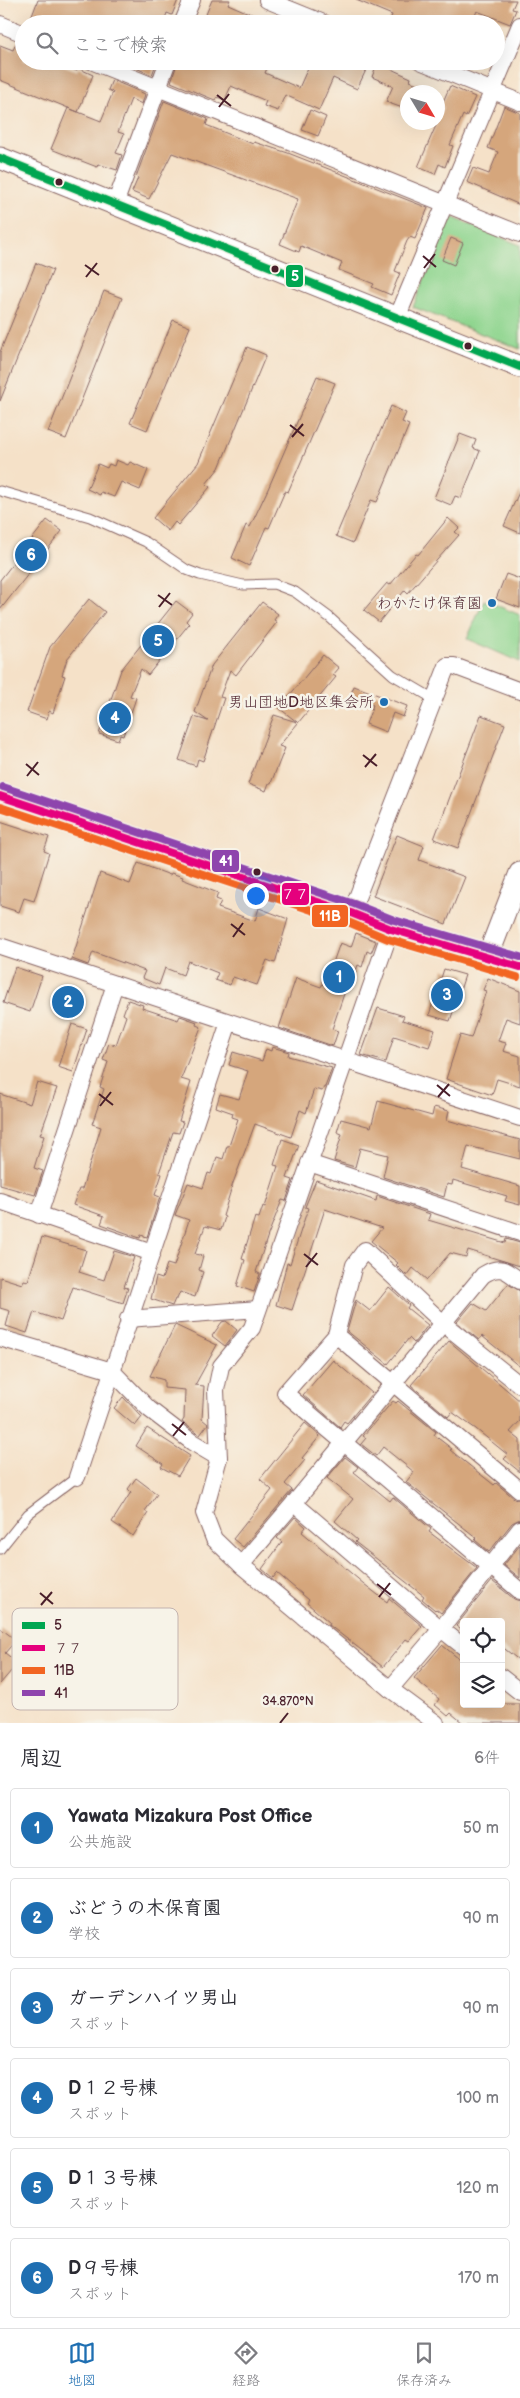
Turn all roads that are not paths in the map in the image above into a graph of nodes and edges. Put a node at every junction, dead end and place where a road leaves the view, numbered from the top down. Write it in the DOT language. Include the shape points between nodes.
graph roads {
  1 [pos="192,0"];
  2 [pos="267,0"];
  3 [pos="186,15"];
  4 [pos="304,15"];
  5 [pos="0,24"];
  6 [pos="520,25"];
  7 [pos="15,30"];
  8 [pos="505,62"];
  9 [pos="113,70"];
  10 [pos="165,70"];
  11 [pos="442,70"];
  12 [pos="502,70"];
  13 [pos="158,88"];
  14 [pos="493,91"];
  15 [pos="520,102"];
  16 [pos="0,158"];
  17 [pos="115,204"];
  18 [pos="444,204"];
  19 [pos="520,234"];
  20 [pos="397,318"];
  21 [pos="520,367"];
  22 [pos="0,491"];
  23 [pos="520,691"];
  24 [pos="434,699"];
  25 [pos="0,796"];
  26 [pos="520,873"];
  27 [pos="351,914"];
  28 [pos="391,929"];
  29 [pos="0,946"];
  30 [pos="488,956"];
  31 [pos="520,967"];
  32 [pos="114,984"];
  33 [pos="229,1022"];
  34 [pos="345,1060"];
  35 [pos="520,1118"];
  36 [pos="309,1163"];
  37 [pos="0,1201"];
  38 [pos="39,1215"];
  39 [pos="520,1233"];
  40 [pos="152,1253"];
  41 [pos="520,1281"];
  42 [pos="258,1309"];
  43 [pos="128,1319"];
  44 [pos="444,1324"];
  45 [pos="336,1335"];
  46 [pos="0,1338"];
  47 [pos="112,1371"];
  48 [pos="393,1385"];
  49 [pos="520,1385"];
  50 [pos="345,1444"];
  51 [pos="219,1458"];
  52 [pos="77,1477"];
  53 [pos="520,1490"];
  54 [pos="294,1503"];
  55 [pos="520,1529"];
  56 [pos="0,1549"];
  57 [pos="240,1565"];
  58 [pos="490,1566"];
  59 [pos="520,1591"];
  60 [pos="441,1629"];
  61 [pos="460,1644"];
  62 [pos="505,1680"];
  63 [pos="390,1689"];
  64 [pos="520,1692"];
  65 [pos="436,1723"];
  1 -- 3 [label="street"];
  2 -- 4 [label="street"];
  5 -- 7 [label="street"];
  6 -- 8 [label="street"];
  9 -- 13 [label="street"];
  10 -- 13 [label="street"];
  11 -- 14 [label="street"];
  12 -- 14 [label="street"];
  13 -- 17 [label="street"];
  13 -- 18 [label="street"];
  14 -- 15 [label="street"];
  14 -- 18 [label="street"];
  16 -- 17 [label="street"];
  17 -- 20 [label="street"];
  18 -- 19 [label="street"];
  18 -- 20 [label="street"];
  20 -- 21 [label="street"];
  22 -- 24 [label="lane" via="90,517 146,542 187,570 200,575 243,585 274,584 295,592 329,617 393,675"];
  23 -- 24 [label="street" via="447,666"];
  24 -- 27 [label="street"];
  25 -- 27 [label="street"];
  26 -- 30 [label="street"];
  27 -- 28 [label="street"];
  28 -- 30 [label="street"];
  28 -- 34 [label="street"];
  29 -- 32 [label="street"];
  30 -- 31 [label="street"];
  32 -- 33 [label="street"];
  32 -- 38 [label="street"];
  33 -- 34 [label="street"];
  33 -- 40 [label="street"];
  34 -- 35 [label="street"];
  34 -- 36 [label="street"];
  36 -- 39 [label="street"];
  36 -- 42 [label="street"];
  37 -- 38 [label="street"];
  38 -- 40 [label="street"];
  40 -- 43 [label="street"];
  41 -- 44 [label="street" via="506,1270 493,1268 483,1275"];
  42 -- 43 [label="street"];
  42 -- 51 [label="street" via="252,1328 221,1366 216,1390"];
  43 -- 47 [label="street"];
  44 -- 45 [label="street" via="365,1250 354,1266"];
  44 -- 48 [label="street"];
  44 -- 49 [label="street"];
  45 -- 48 [label="street"];
  45 -- 50 [label="street" via="285,1392"];
  46 -- 47 [label="street"];
  47 -- 51 [label="street" via="149,1409"];
  47 -- 52 [label="street"];
  48 -- 50 [label="street"];
  48 -- 53 [label="street"];
  50 -- 54 [label="street"];
  50 -- 58 [label="street"];
  51 -- 57 [label="street" via="204,1514 214,1539"];
  52 -- 56 [label="lane" via="28,1514"];
  54 -- 57 [label="street"];
  54 -- 60 [label="street"];
  55 -- 58 [label="street"];
  57 -- 63 [label="street"];
  58 -- 59 [label="street"];
  58 -- 60 [label="street"];
  60 -- 61 [label="street"];
  60 -- 63 [label="street"];
  62 -- 64 [label="street"];
  63 -- 65 [label="street"];
}
